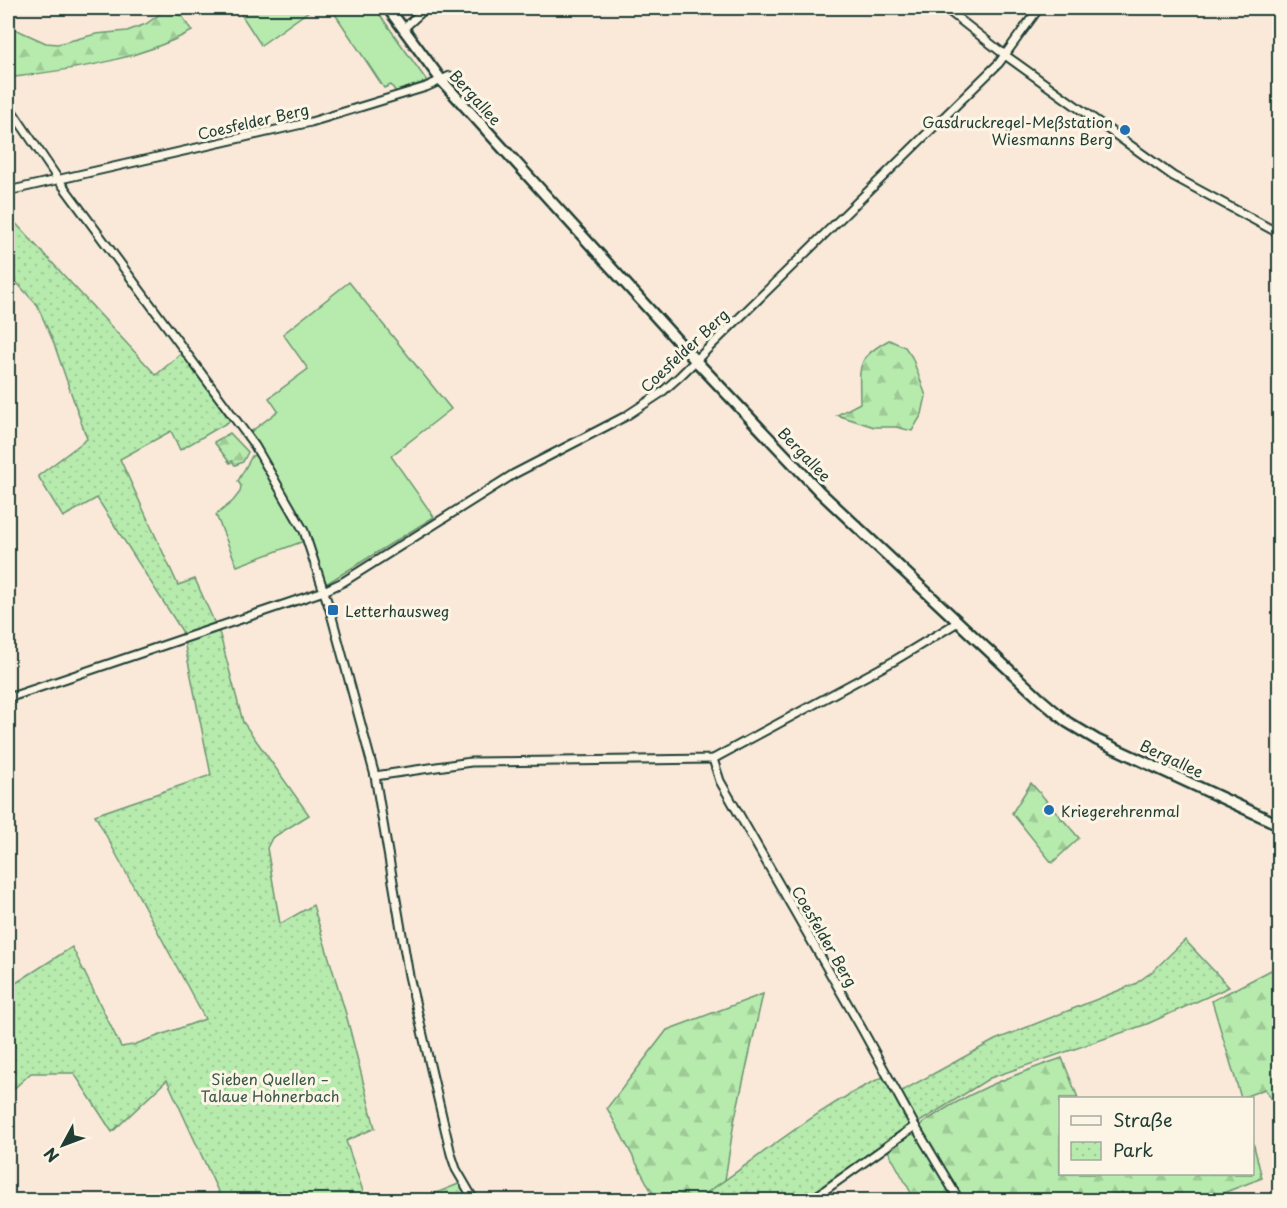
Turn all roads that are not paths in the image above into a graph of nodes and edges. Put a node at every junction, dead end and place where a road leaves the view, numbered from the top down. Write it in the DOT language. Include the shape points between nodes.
graph roads {
  1 [pos="388,8"];
  2 [pos="426,8"];
  3 [pos="945,8"];
  4 [pos="1039,8"];
  5 [pos="407,26"];
  6 [pos="1005,55"];
  7 [pos="446,78"];
  8 [pos="8,105"];
  9 [pos="58,179"];
  10 [pos="8,191"];
  11 [pos="1280,234"];
  12 [pos="695,360"];
  13 [pos="324,591"];
  14 [pos="958,622"];
  15 [pos="8,698"];
  16 [pos="713,759"];
  17 [pos="375,776"];
  18 [pos="1280,825"];
  19 [pos="915,1126"];
  20 [pos="474,1200"];
  21 [pos="812,1200"];
  22 [pos="959,1200"];
  1 -- 5 [label="street, Bergallee"];
  2 -- 5 [label="street"];
  3 -- 6 [label="street"];
  4 -- 6 [label="street, Coesfelder Berg"];
  5 -- 7 [label="street, Bergallee"];
  6 -- 11 [label="street" via="1173,176"];
  6 -- 12 [label="street, Coesfelder Berg"];
  7 -- 9 [label="street, Coesfelder Berg" via="311,122"];
  7 -- 12 [label="street, Bergallee"];
  8 -- 9 [label="street"];
  9 -- 10 [label="street, Coesfelder Berg"];
  9 -- 13 [label="street" via="255,446 304,531"];
  12 -- 13 [label="street, Coesfelder Berg" via="661,393 626,417 514,474"];
  12 -- 14 [label="street, Bergallee" via="820,492"];
  13 -- 15 [label="street, Coesfelder Berg"];
  13 -- 17 [label="street"];
  14 -- 16 [label="street"];
  14 -- 18 [label="street, Bergallee" via="1077,728"];
  16 -- 17 [label="street" via="471,762"];
  16 -- 19 [label="street, Coesfelder Berg" via="728,795"];
  17 -- 20 [label="street" via="409,976 438,1101 456,1169"];
  19 -- 21 [label="street"];
  19 -- 22 [label="street, Coesfelder Berg"];
}
